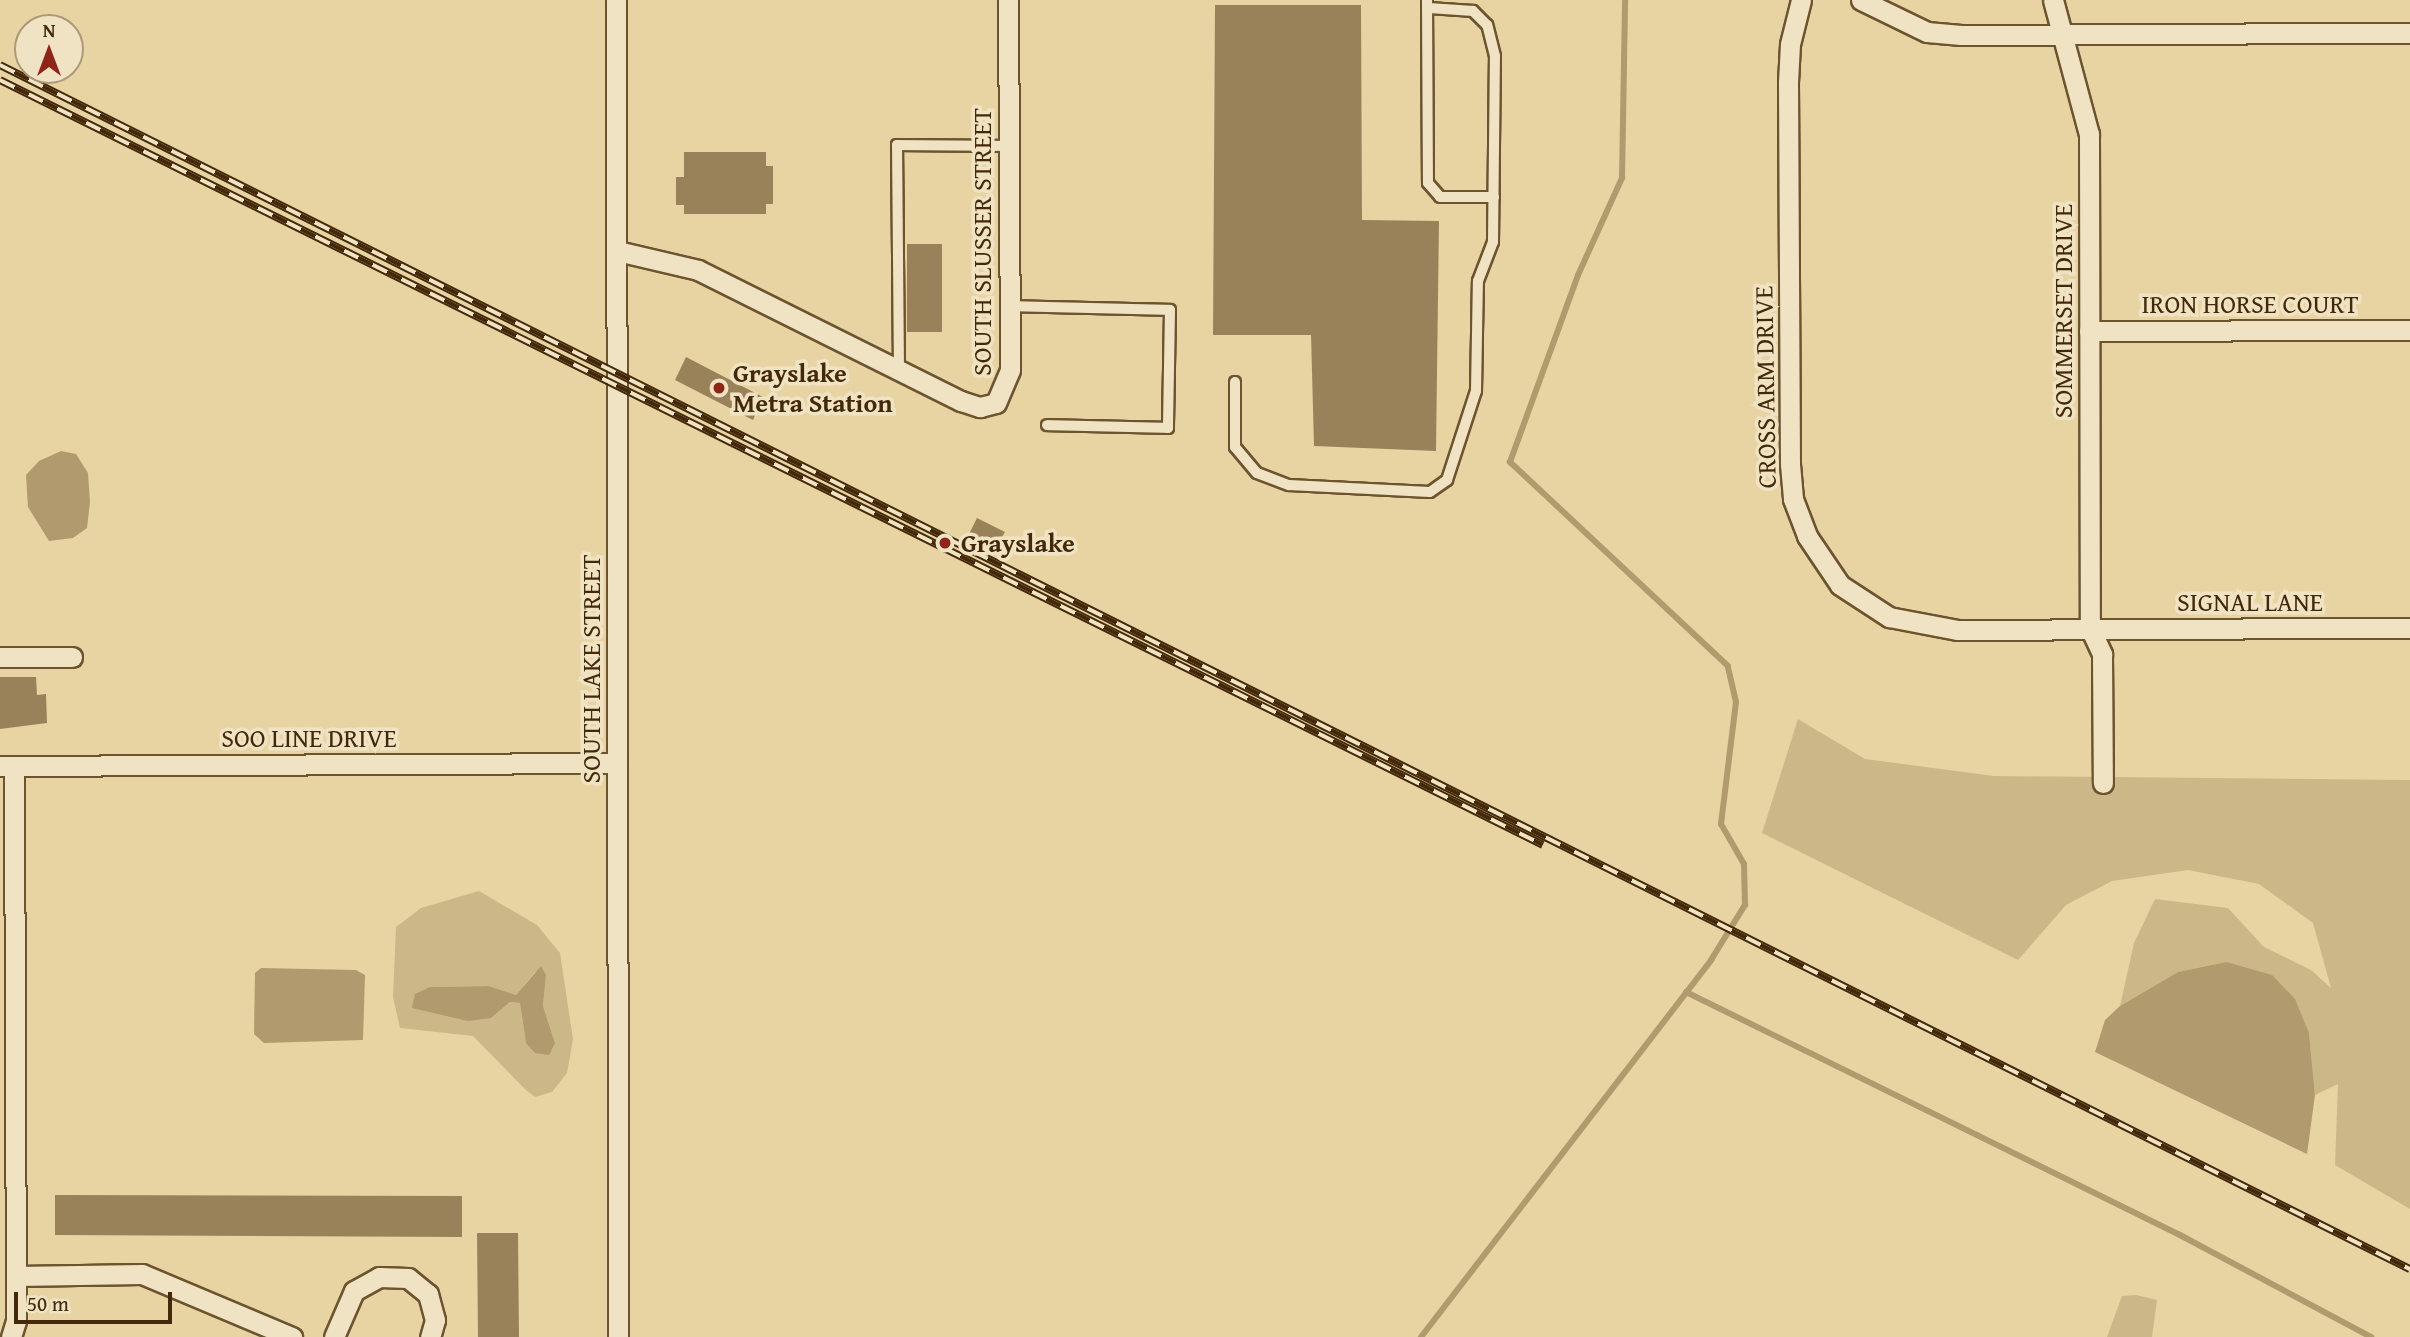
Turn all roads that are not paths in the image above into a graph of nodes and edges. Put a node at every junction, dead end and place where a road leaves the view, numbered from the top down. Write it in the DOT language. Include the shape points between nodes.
graph roads {
  1 [pos="617,0"];
  2 [pos="1008,0"];
  3 [pos="1801,0"];
  4 [pos="1861,0"];
  5 [pos="2053,0"];
  6 [pos="1428,4"];
  7 [pos="2410,33"];
  8 [pos="2063,34"];
  9 [pos="1009,146"];
  10 [pos="1494,197"];
  11 [pos="617,251"];
  12 [pos="1010,306"];
  13 [pos="2410,330"];
  14 [pos="2089,331"];
  15 [pos="899,371"];
  16 [pos="1235,382"];
  17 [pos="1047,425"];
  18 [pos="2090,628"];
  19 [pos="2410,628"];
  20 [pos="0,657"];
  21 [pos="72,657"];
  22 [pos="617,763"];
  23 [pos="7,766"];
  24 [pos="2104,783"];
  25 [pos="8,1132"];
  26 [pos="16,1276"];
  27 [pos="12,1337"];
  28 [pos="292,1337"];
  29 [pos="334,1337"];
  30 [pos="430,1337"];
  31 [pos="618,1337"];
  1 -- 11 [label="street, SOUTH LAKE STREET"];
  2 -- 9 [label="street, SOUTH SLUSSER STREET"];
  3 -- 18 [label="street, CROSS ARM DRIVE" via="1790,44 1788,83 1790,464 1793,499 1807,536 1840,584 1889,617 1957,630"];
  4 -- 8 [label="street" via="1927,32"];
  5 -- 8 [label="street, SOMMERSET DRIVE"];
  6 -- 10 [label="lane" via="1473,10 1487,25 1495,56"];
  6 -- 10 [label="lane" via="1428,183 1440,197"];
  7 -- 8 [label="street"];
  8 -- 14 [label="street, SOMMERSET DRIVE" via="2089,134"];
  9 -- 12 [label="street, SOUTH SLUSSER STREET"];
  9 -- 15 [label="lane" via="897,145"];
  10 -- 16 [label="lane" via="1493,242 1478,281 1476,391 1447,480 1430,492 1289,485 1257,473 1235,447"];
  11 -- 15 [label="street" via="698,270"];
  11 -- 22 [label="street, SOUTH LAKE STREET"];
  12 -- 15 [label="street, SOUTH SLUSSER STREET" via="1010,370 996,403 980,407 961,401"];
  12 -- 17 [label="lane" via="1170,310 1168,428"];
  13 -- 14 [label="street, IRON HORSE COURT"];
  14 -- 18 [label="street, SOMMERSET DRIVE"];
  18 -- 19 [label="street, SIGNAL LANE"];
  18 -- 24 [label="street" via="2102,654"];
  20 -- 21 [label="street"];
  22 -- 23 [label="street, SOO LINE DRIVE"];
  22 -- 31 [label="street, SOUTH LAKE STREET"];
  23 -- 25 [label="street"];
  25 -- 26 [label="street"];
  26 -- 27 [label="street"];
  26 -- 28 [label="street" via="142,1274"];
  29 -- 30 [label="street" via="354,1291 379,1278 408,1278 428,1294 435,1320"];
}
